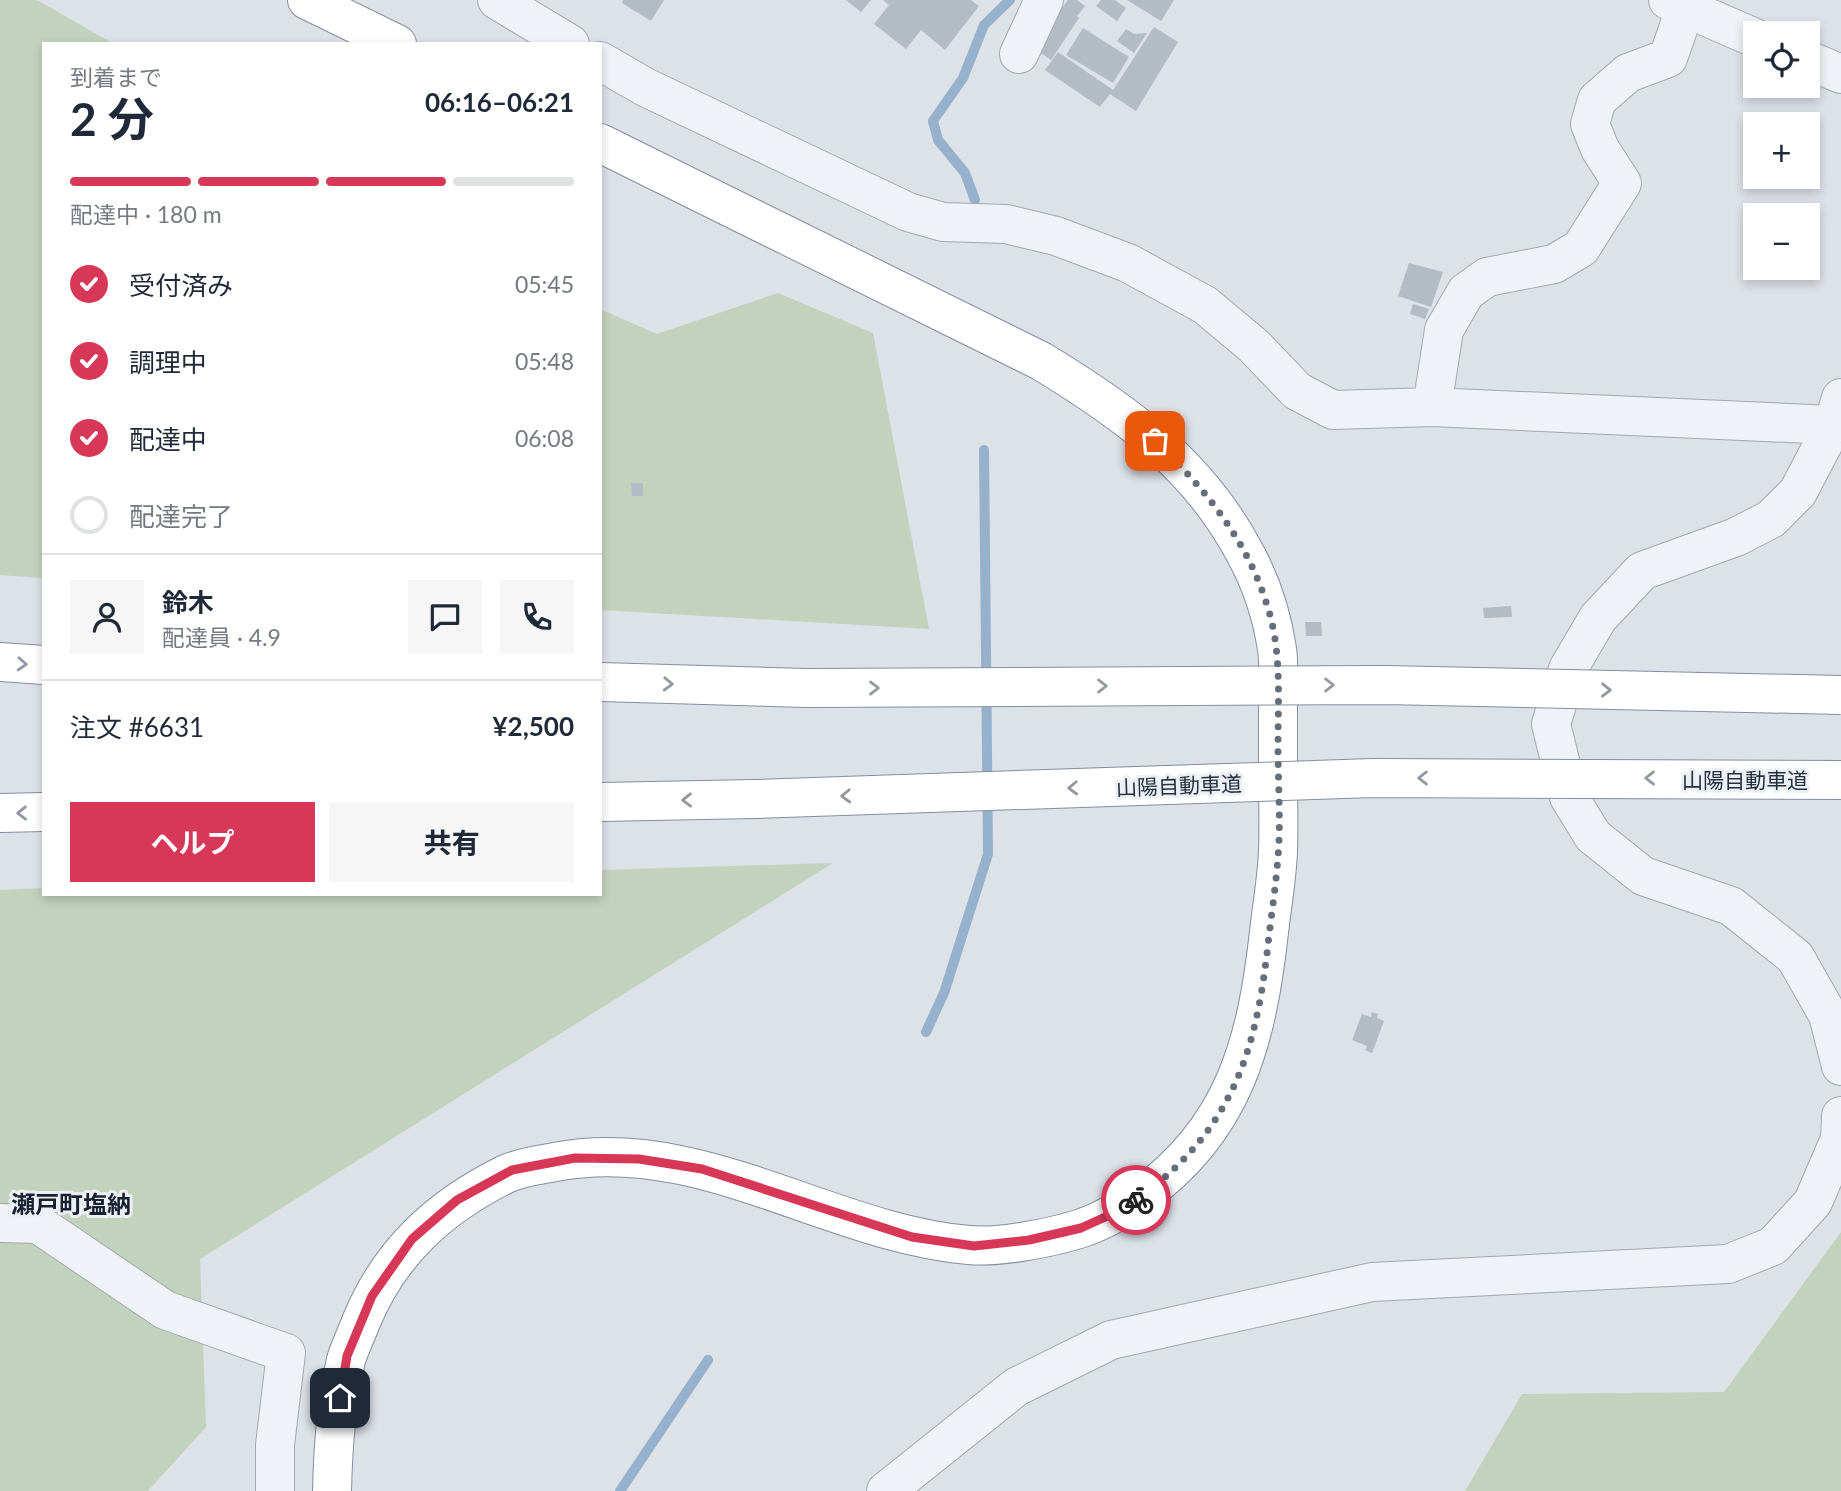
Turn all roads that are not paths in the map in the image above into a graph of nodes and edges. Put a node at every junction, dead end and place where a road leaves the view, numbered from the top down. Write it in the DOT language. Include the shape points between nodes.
graph roads {
  1 [pos="307,0"];
  2 [pos="497,0"];
  3 [pos="1044,0"];
  4 [pos="1676,4"];
  5 [pos="1743,33"];
  6 [pos="393,42"];
  7 [pos="567,42"];
  8 [pos="1019,54"];
  9 [pos="602,62"];
  10 [pos="1820,65"];
  11 [pos="1841,74"];
  12 [pos="602,144"];
  13 [pos="1432,407"];
  14 [pos="1837,412"];
  15 [pos="0,662"];
  16 [pos="42,665"];
  17 [pos="602,682"];
  18 [pos="1841,695"];
  19 [pos="1841,780"];
  20 [pos="602,802"];
  21 [pos="0,813"];
  22 [pos="42,813"];
  23 [pos="1841,1066"];
  24 [pos="1841,1116"];
  25 [pos="0,1223"];
  26 [pos="275,1491"];
  27 [pos="332,1491"];
  28 [pos="886,1491"];
  1 -- 6 [label="highway"];
  2 -- 7 [label="street"];
  3 -- 8 [label="street"];
  4 -- 5 [label="street"];
  4 -- 13 [label="street" via="1668,58 1628,73 1597,100 1590,124 1622,183 1616,194 1581,247 1555,264 1487,277 1466,292 1444,330"];
  9 -- 13 [label="street" via="908,212 943,222 1019,227 1128,263 1205,305 1254,346 1297,391 1333,410"];
  10 -- 11 [label="street"];
  12 -- 27 [label="highway" via="1041,361 1141,427 1218,509 1246,554 1268,605 1278,652 1278,855 1263,991 1250,1046 1230,1094 1202,1139 1169,1177 1125,1208 1081,1228 974,1246 912,1237 689,1167 639,1159 575,1158 512,1170 457,1200 412,1239 372,1296 347,1356 334,1440"];
  13 -- 14 [label="street"];
  14 -- 23 [label="street" via="1798,492 1771,519 1736,537 1642,571 1606,609 1568,668 1551,724 1569,797 1593,836 1643,876 1731,906 1795,957 1828,1015"];
  15 -- 16 [label="highway, one-way"];
  17 -- 18 [label="highway, one-way, bridge" via="806,688 1385,685"];
  19 -- 20 [label="highway, 山陽自動車道, one-way, bridge" via="1373,778"];
  22 -- 21 [label="highway, one-way"];
  24 -- 28 [label="street" via="1840,1139 1814,1202 1773,1246 1728,1264 1371,1282 1111,1340 1016,1387"];
  25 -- 26 [label="street" via="37,1224 165,1310 286,1353 275,1445"];
}
